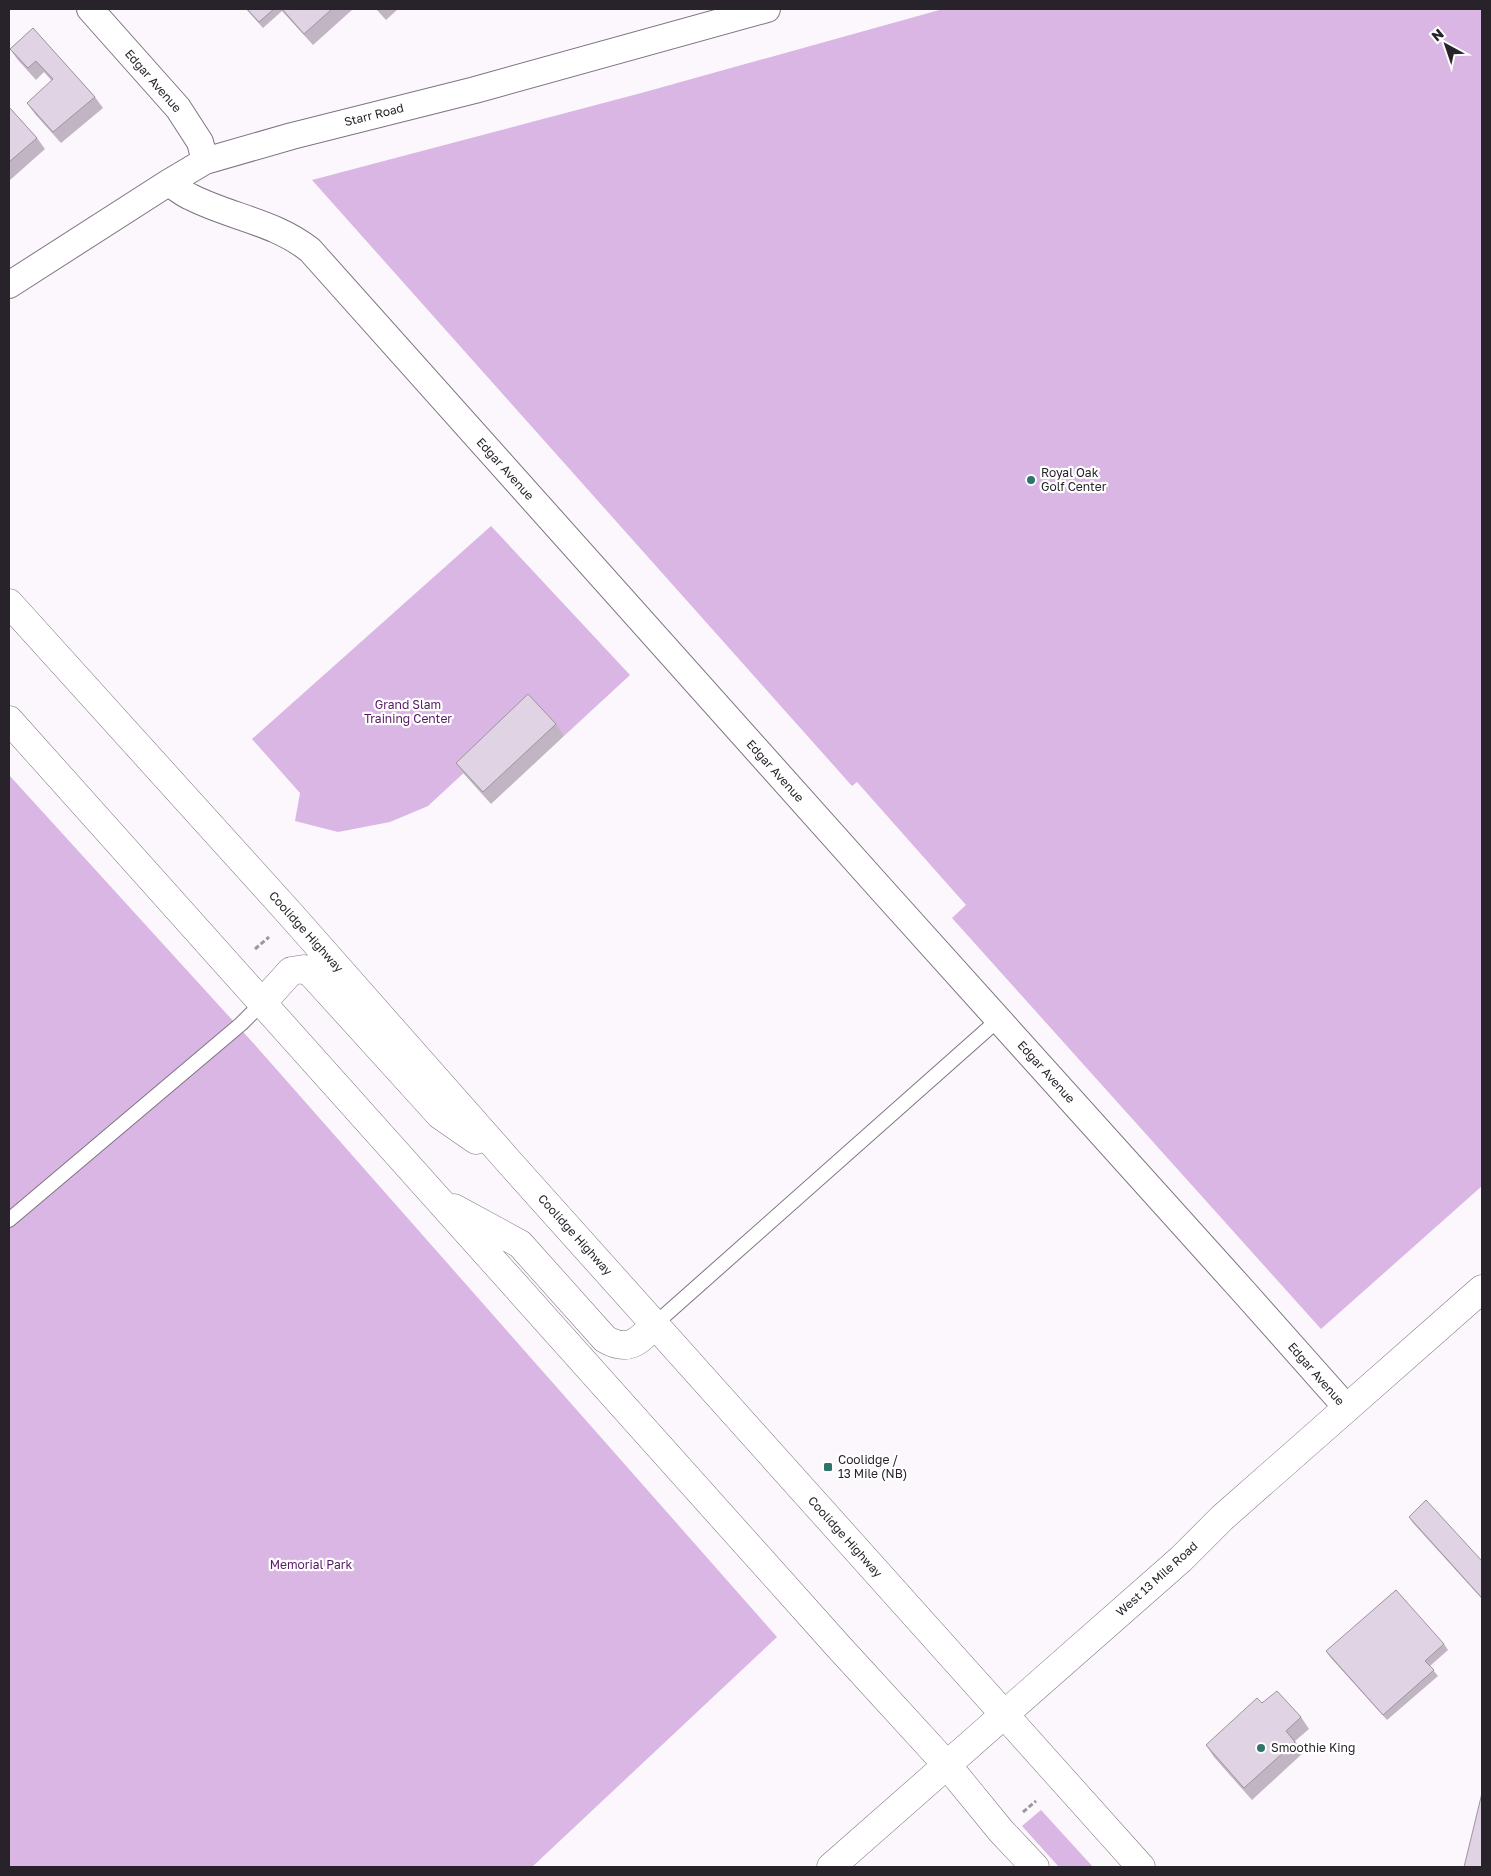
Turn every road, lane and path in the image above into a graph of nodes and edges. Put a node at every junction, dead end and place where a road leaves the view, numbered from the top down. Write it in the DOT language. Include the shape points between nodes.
graph roads {
  1 [pos="90,9"];
  2 [pos="767,9"];
  3 [pos="205,161"];
  4 [pos="168,183"];
  5 [pos="9,285"];
  6 [pos="9,604"];
  7 [pos="9,720"];
  8 [pos="273,934"];
  9 [pos="254,950"];
  10 [pos="262,1003"];
  11 [pos="998,1019"];
  12 [pos="510,1163"];
  13 [pos="435,1197"];
  14 [pos="9,1220"];
  15 [pos="1482,1289"];
  16 [pos="655,1324"];
  17 [pos="1347,1408"];
  18 [pos="1005,1714"];
  19 [pos="947,1764"];
  20 [pos="831,1867"];
  21 [pos="1036,1867"];
  22 [pos="1141,1867"];
  1 -- 3 [label="street, Edgar Avenue" via="178,108 200,142"];
  2 -- 3 [label="street, Starr Road"];
  3 -- 4 [label="street, Starr Road"];
  4 -- 5 [label="street, Starr Road"];
  4 -- 11 [label="street, Edgar Avenue" via="191,197 280,231 310,250"];
  6 -- 12 [label="main road, Coolidge Highway" via="292,916"];
  7 -- 10 [label="main road"];
  8 -- 9 [label="path"];
  10 -- 12 [label="main road" via="291,971 304,969 312,974 440,1115"];
  10 -- 13 [label="main road"];
  10 -- 14 [label="lane"];
  11 -- 16 [label="lane"];
  11 -- 17 [label="street, Edgar Avenue"];
  12 -- 16 [label="main road, Coolidge Highway"];
  13 -- 16 [label="main road" via="520,1244 614,1344 634,1344"];
  13 -- 19 [label="main road"];
  15 -- 17 [label="main road, West 13 Mile Road"];
  16 -- 18 [label="main road, Coolidge Highway"];
  17 -- 18 [label="main road, West 13 Mile Road"];
  18 -- 19 [label="main road, West 13 Mile Road"];
  18 -- 22 [label="main road, Coolidge Highway"];
  19 -- 20 [label="main road, West 13 Mile Road"];
  19 -- 21 [label="main road" via="1001,1831"];
}
